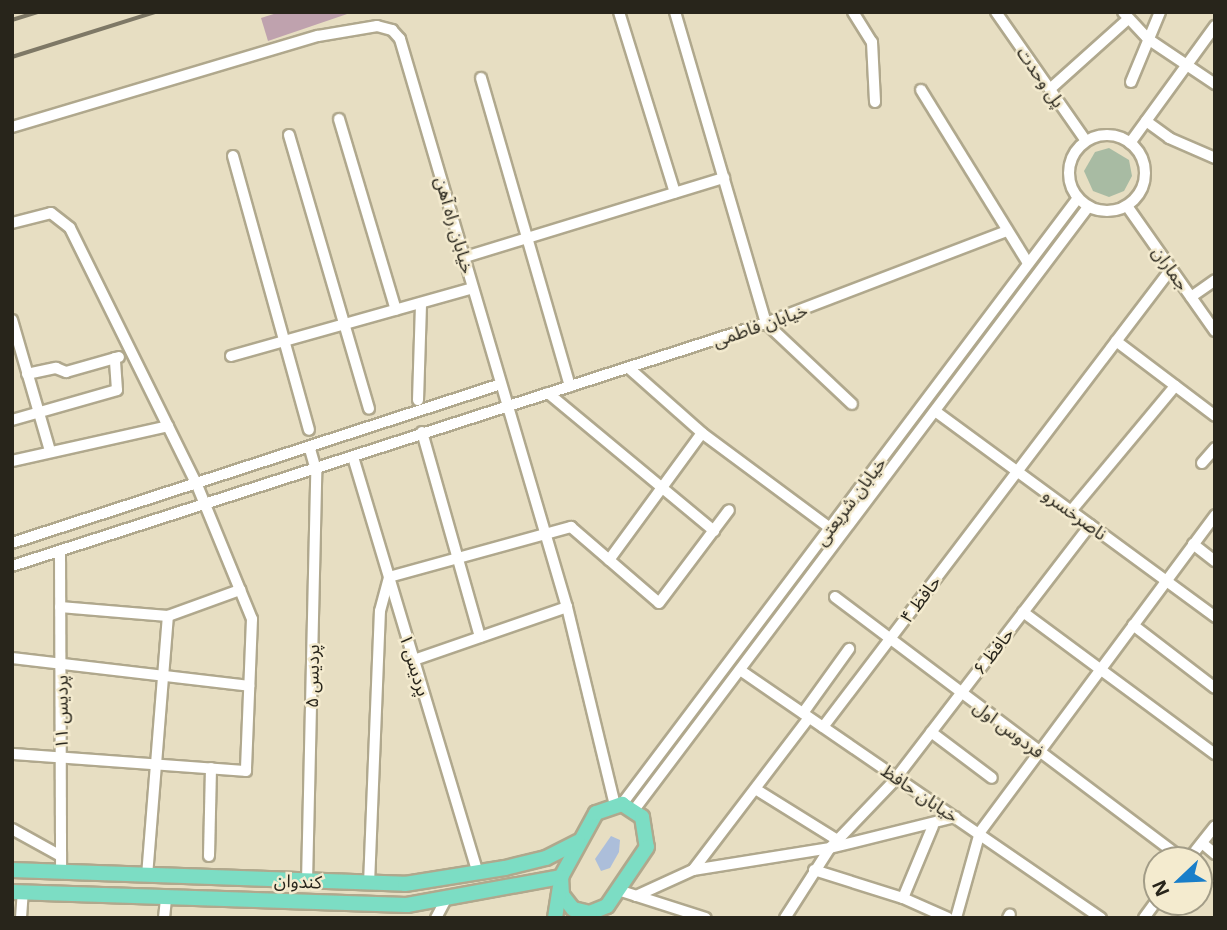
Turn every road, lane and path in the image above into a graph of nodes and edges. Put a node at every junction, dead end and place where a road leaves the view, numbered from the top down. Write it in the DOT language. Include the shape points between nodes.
graph roads {
  1 [pos="619,12"];
  2 [pos="675,12"];
  3 [pos="853,12"];
  4 [pos="991,12"];
  5 [pos="1160,12"];
  6 [pos="1000,15"];
  7 [pos="1125,16"];
  8 [pos="1215,26"];
  9 [pos="1148,39"];
  10 [pos="1184,68"];
  11 [pos="481,78"];
  12 [pos="1131,82"];
  13 [pos="1215,84"];
  14 [pos="1050,89"];
  15 [pos="921,90"];
  16 [pos="875,102"];
  17 [pos="340,119"];
  18 [pos="1146,121"];
  19 [pos="12,127"];
  20 [pos="289,135"];
  21 [pos="1086,141"];
  22 [pos="1130,144"];
  23 [pos="233,156"];
  24 [pos="1215,158"];
  25 [pos="724,178"];
  26 [pos="675,193"];
  27 [pos="1078,198"];
  28 [pos="1127,206"];
  29 [pos="1088,207"];
  30 [pos="12,223"];
  31 [pos="1007,231"];
  32 [pos="528,238"];
  33 [pos="465,257"];
  34 [pos="1028,263"];
  35 [pos="1171,269"];
  36 [pos="1215,280"];
  37 [pos="473,288"];
  38 [pos="1191,297"];
  39 [pos="421,303"];
  40 [pos="396,310"];
  41 [pos="12,320"];
  42 [pos="766,323"];
  43 [pos="344,325"];
  44 [pos="1215,331"];
  45 [pos="285,341"];
  46 [pos="1116,341"];
  47 [pos="132,353"];
  48 [pos="231,356"];
  49 [pos="115,358"];
  50 [pos="17,360"];
  51 [pos="630,369"];
  52 [pos="27,374"];
  53 [pos="501,384"];
  54 [pos="570,386"];
  55 [pos="1175,386"];
  56 [pos="548,393"];
  57 [pos="418,401"];
  58 [pos="852,404"];
  59 [pos="508,405"];
  60 [pos="369,409"];
  61 [pos="935,411"];
  62 [pos="43,412"];
  63 [pos="1215,416"];
  64 [pos="12,420"];
  65 [pos="169,426"];
  66 [pos="309,430"];
  67 [pos="422,432"];
  68 [pos="702,433"];
  69 [pos="1215,447"];
  70 [pos="310,449"];
  71 [pos="50,451"];
  72 [pos="353,457"];
  73 [pos="12,461"];
  74 [pos="1202,463"];
  75 [pos="316,470"];
  76 [pos="1017,472"];
  77 [pos="197,485"];
  78 [pos="660,489"];
  79 [pos="206,504"];
  80 [pos="729,510"];
  81 [pos="1071,511"];
  82 [pos="1215,515"];
  83 [pos="1090,525"];
  84 [pos="830,528"];
  85 [pos="714,530"];
  86 [pos="546,535"];
  87 [pos="12,543"];
  88 [pos="1193,544"];
  89 [pos="60,552"];
  90 [pos="457,558"];
  91 [pos="609,559"];
  92 [pos="1215,561"];
  93 [pos="12,566"];
  94 [pos="389,577"];
  95 [pos="1166,581"];
  96 [pos="240,590"];
  97 [pos="835,597"];
  98 [pos="60,607"];
  99 [pos="567,607"];
  100 [pos="1023,612"];
  101 [pos="167,616"];
  102 [pos="1215,617"];
  103 [pos="1133,625"];
  104 [pos="480,637"];
  105 [pos="890,639"];
  106 [pos="849,649"];
  107 [pos="12,658"];
  108 [pos="414,660"];
  109 [pos="61,664"];
  110 [pos="1100,669"];
  111 [pos="740,670"];
  112 [pos="163,676"];
  113 [pos="249,686"];
  114 [pos="1215,688"];
  115 [pos="961,693"];
  116 [pos="806,715"];
  117 [pos="823,727"];
  118 [pos="931,732"];
  119 [pos="1039,751"];
  120 [pos="12,754"];
  121 [pos="1215,754"];
  122 [pos="61,757"];
  123 [pos="156,764"];
  124 [pos="211,768"];
  125 [pos="992,778"];
  126 [pos="895,780"];
  127 [pos="757,790"];
  128 [pos="624,806"];
  129 [pos="955,817"];
  130 [pos="933,825"];
  131 [pos="1215,826"];
  132 [pos="12,829"];
  133 [pos="980,832"];
  134 [pos="578,842"];
  135 [pos="1202,843"];
  136 [pos="834,844"];
  137 [pos="1167,846"];
  138 [pos="1199,846"];
  139 [pos="1215,854"];
  140 [pos="61,856"];
  141 [pos="209,856"];
  142 [pos="12,870"];
  143 [pos="693,870"];
  144 [pos="814,870"];
  145 [pos="61,872"];
  146 [pos="478,874"];
  147 [pos="147,876"];
  148 [pos="561,881"];
  149 [pos="307,882"];
  150 [pos="369,884"];
  151 [pos="618,890"];
  152 [pos="18,892"];
  153 [pos="636,896"];
  154 [pos="146,897"];
  155 [pos="166,898"];
  156 [pos="904,898"];
  157 [pos="445,901"];
  158 [pos="605,912"];
  159 [pos="21,918"];
  160 [pos="164,918"];
  161 [pos="436,918"];
  162 [pos="555,918"];
  163 [pos="706,918"];
  164 [pos="785,918"];
  165 [pos="948,918"];
  166 [pos="956,918"];
  167 [pos="1101,918"];
  1 -- 26 [label="street"];
  2 -- 25 [label="street"];
  3 -- 16 [label="street" via="872,42"];
  4 -- 6 [label="street, پل وحدت"];
  5 -- 9 [label="street"];
  6 -- 14 [label="street, پل وحدت"];
  7 -- 9 [label="street"];
  7 -- 14 [label="street"];
  8 -- 10 [label="street"];
  9 -- 10 [label="street"];
  9 -- 12 [label="street"];
  10 -- 13 [label="street"];
  10 -- 18 [label="street"];
  11 -- 32 [label="street"];
  14 -- 21 [label="street, پل وحدت"];
  15 -- 31 [label="street"];
  17 -- 40 [label="street"];
  18 -- 22 [label="street"];
  18 -- 24 [label="street" via="1169,138"];
  19 -- 33 [label="street, خیابان راه آهن" via="318,36 377,26 392,30 400,39"];
  20 -- 43 [label="street"];
  21 -- 22 [label="street" via="1109,135"];
  21 -- 27 [label="street" via="1070,161 1071,187"];
  22 -- 28 [label="street" via="1145,175 1136,198"];
  23 -- 45 [label="street"];
  25 -- 26 [label="street"];
  25 -- 42 [label="street"];
  26 -- 32 [label="street"];
  27 -- 29 [label="street"];
  27 -- 34 [label="street, خیابان شریعتی"];
  28 -- 29 [label="street" via="1108,212"];
  28 -- 35 [label="street, جماران"];
  29 -- 61 [label="street, خیابان شریعتی"];
  30 -- 47 [label="street" via="51,213 70,228"];
  31 -- 34 [label="street"];
  31 -- 42 [label="street, خیابان فاطمی"];
  32 -- 33 [label="street"];
  32 -- 54 [label="street"];
  33 -- 37 [label="street, خیابان راه آهن"];
  34 -- 84 [label="street, خیابان شریعتی"];
  35 -- 38 [label="street, جماران"];
  35 -- 46 [label="street, حافظ ۴"];
  36 -- 38 [label="street"];
  37 -- 39 [label="street"];
  37 -- 53 [label="street, خیابان راه آهن"];
  38 -- 44 [label="street, جماران"];
  39 -- 40 [label="street"];
  39 -- 57 [label="street"];
  40 -- 43 [label="street"];
  41 -- 50 [label="street"];
  42 -- 51 [label="street, خیابان فاطمی"];
  42 -- 58 [label="street"];
  43 -- 45 [label="street"];
  43 -- 60 [label="street"];
  45 -- 48 [label="street"];
  45 -- 66 [label="street"];
  46 -- 55 [label="street"];
  46 -- 76 [label="street, حافظ ۴"];
  47 -- 49 [label="street"];
  47 -- 65 [label="street"];
  49 -- 52 [label="street" via="66,372 56,368"];
  49 -- 62 [label="street" via="117,390"];
  50 -- 52 [label="street"];
  51 -- 54 [label="street, خیابان فاطمی"];
  51 -- 68 [label="street"];
  52 -- 62 [label="street"];
  53 -- 59 [label="street, خیابان راه آهن"];
  53 -- 70 [label="street"];
  54 -- 56 [label="street, خیابان فاطمی"];
  55 -- 63 [label="street"];
  55 -- 81 [label="street"];
  56 -- 59 [label="street, خیابان فاطمی"];
  56 -- 78 [label="street"];
  59 -- 67 [label="street, خیابان فاطمی"];
  59 -- 86 [label="street, خیابان راه آهن"];
  61 -- 76 [label="street, ناصرخسرو"];
  61 -- 111 [label="street, خیابان شریعتی"];
  62 -- 64 [label="street"];
  62 -- 71 [label="street"];
  65 -- 71 [label="street"];
  65 -- 77 [label="street"];
  67 -- 72 [label="street, خیابان فاطمی"];
  67 -- 90 [label="street"];
  68 -- 78 [label="street"];
  68 -- 84 [label="street"];
  69 -- 74 [label="street"];
  70 -- 75 [label="street, پردیس ۵"];
  70 -- 77 [label="street"];
  71 -- 73 [label="street"];
  72 -- 75 [label="street, خیابان فاطمی"];
  72 -- 94 [label="street, پردیس ۱"];
  75 -- 79 [label="street, خیابان فاطمی"];
  75 -- 149 [label="street, پردیس ۵"];
  76 -- 81 [label="street, ناصرخسرو"];
  76 -- 105 [label="street, حافظ ۴"];
  77 -- 79 [label="street"];
  77 -- 87 [label="street"];
  78 -- 85 [label="street"];
  78 -- 91 [label="street"];
  79 -- 89 [label="street, خیابان فاطمی"];
  79 -- 96 [label="street"];
  80 -- 85 [label="street"];
  81 -- 83 [label="street, ناصرخسرو"];
  82 -- 88 [label="street"];
  83 -- 95 [label="street, ناصرخسرو"];
  83 -- 100 [label="street, حافظ ۶"];
  84 -- 128 [label="street, خیابان شریعتی"];
  85 -- 91 [label="street" via="659,603"];
  86 -- 90 [label="street"];
  86 -- 91 [label="street" via="571,527"];
  86 -- 99 [label="street, خیابان راه آهن"];
  88 -- 92 [label="street"];
  88 -- 95 [label="street"];
  89 -- 93 [label="street, خیابان فاطمی"];
  89 -- 98 [label="street, پردیس ۱۱"];
  90 -- 94 [label="street"];
  90 -- 104 [label="street"];
  94 -- 108 [label="street, پردیس ۱"];
  94 -- 150 [label="street" via="380,611"];
  95 -- 102 [label="street, ناصرخسرو"];
  95 -- 103 [label="street"];
  96 -- 101 [label="street"];
  96 -- 113 [label="street" via="252,619"];
  97 -- 105 [label="street, فردوس اول"];
  98 -- 101 [label="street"];
  98 -- 109 [label="street, پردیس ۱۱"];
  99 -- 104 [label="street"];
  99 -- 128 [label="street, خیابان راه آهن"];
  100 -- 110 [label="street"];
  100 -- 115 [label="street, حافظ ۶"];
  101 -- 112 [label="street"];
  103 -- 110 [label="street"];
  103 -- 114 [label="street"];
  104 -- 108 [label="street"];
  105 -- 115 [label="street, فردوس اول"];
  105 -- 117 [label="street, حافظ ۴"];
  106 -- 116 [label="street"];
  107 -- 109 [label="street"];
  108 -- 146 [label="street, پردیس ۱"];
  109 -- 112 [label="street"];
  109 -- 122 [label="street, پردیس ۱۱"];
  110 -- 119 [label="street"];
  110 -- 121 [label="street"];
  111 -- 116 [label="street, خیابان حافظ"];
  111 -- 128 [label="street, خیابان شریعتی"];
  112 -- 113 [label="street"];
  112 -- 123 [label="street"];
  113 -- 124 [label="street" via="246,771"];
  115 -- 118 [label="street, حافظ ۶"];
  115 -- 119 [label="street, فردوس اول"];
  116 -- 117 [label="street, خیابان حافظ"];
  116 -- 127 [label="street"];
  117 -- 126 [label="street, خیابان حافظ"];
  118 -- 125 [label="street"];
  118 -- 126 [label="street, حافظ ۶"];
  119 -- 133 [label="street"];
  119 -- 137 [label="street, فردوس اول"];
  120 -- 122 [label="street"];
  122 -- 123 [label="street"];
  122 -- 140 [label="street, پردیس ۱۱"];
  123 -- 124 [label="street"];
  123 -- 147 [label="street"];
  124 -- 141 [label="street"];
  126 -- 129 [label="street, خیابان حافظ"];
  126 -- 136 [label="street, حافظ ۶"];
  127 -- 136 [label="street"];
  127 -- 143 [label="street"];
  128 -- 134 [label="main road" via="596,813"];
  128 -- 151 [label="main road" via="647,826 646,847"];
  129 -- 130 [label="street"];
  129 -- 133 [label="street, خیابان حافظ"];
  130 -- 136 [label="street"];
  130 -- 156 [label="street"];
  131 -- 135 [label="street"];
  132 -- 140 [label="street"];
  133 -- 166 [label="street"];
  133 -- 167 [label="street, خیابان حافظ"];
  134 -- 146 [label="main road, کندوان" via="546,858"];
  134 -- 148 [label="main road"];
  135 -- 138 [label="street"];
  135 -- 139 [label="street"];
  136 -- 143 [label="street"];
  136 -- 144 [label="street, حافظ ۶"];
  140 -- 145 [label="street, پردیس ۱۱"];
  142 -- 145 [label="main road, کندوان"];
  143 -- 153 [label="street"];
  144 -- 156 [label="street"];
  144 -- 164 [label="street, حافظ ۶"];
  145 -- 147 [label="main road, کندوان"];
  146 -- 150 [label="main road, کندوان"];
  147 -- 149 [label="main road, کندوان"];
  147 -- 154 [label="main road"];
  148 -- 157 [label="main road, کندوان"];
  148 -- 158 [label="main road" via="573,909"];
  148 -- 162 [label="main road"];
  149 -- 150 [label="main road, کندوان"];
  151 -- 153 [label="street"];
  151 -- 158 [label="main road"];
  152 -- 154 [label="main road, کندوان"];
  152 -- 159 [label="street"];
  153 -- 163 [label="street"];
  154 -- 155 [label="main road, کندوان"];
  155 -- 157 [label="main road, کندوان" via="369,905"];
  155 -- 160 [label="street"];
  156 -- 165 [label="street"];
  157 -- 161 [label="street"];
}
